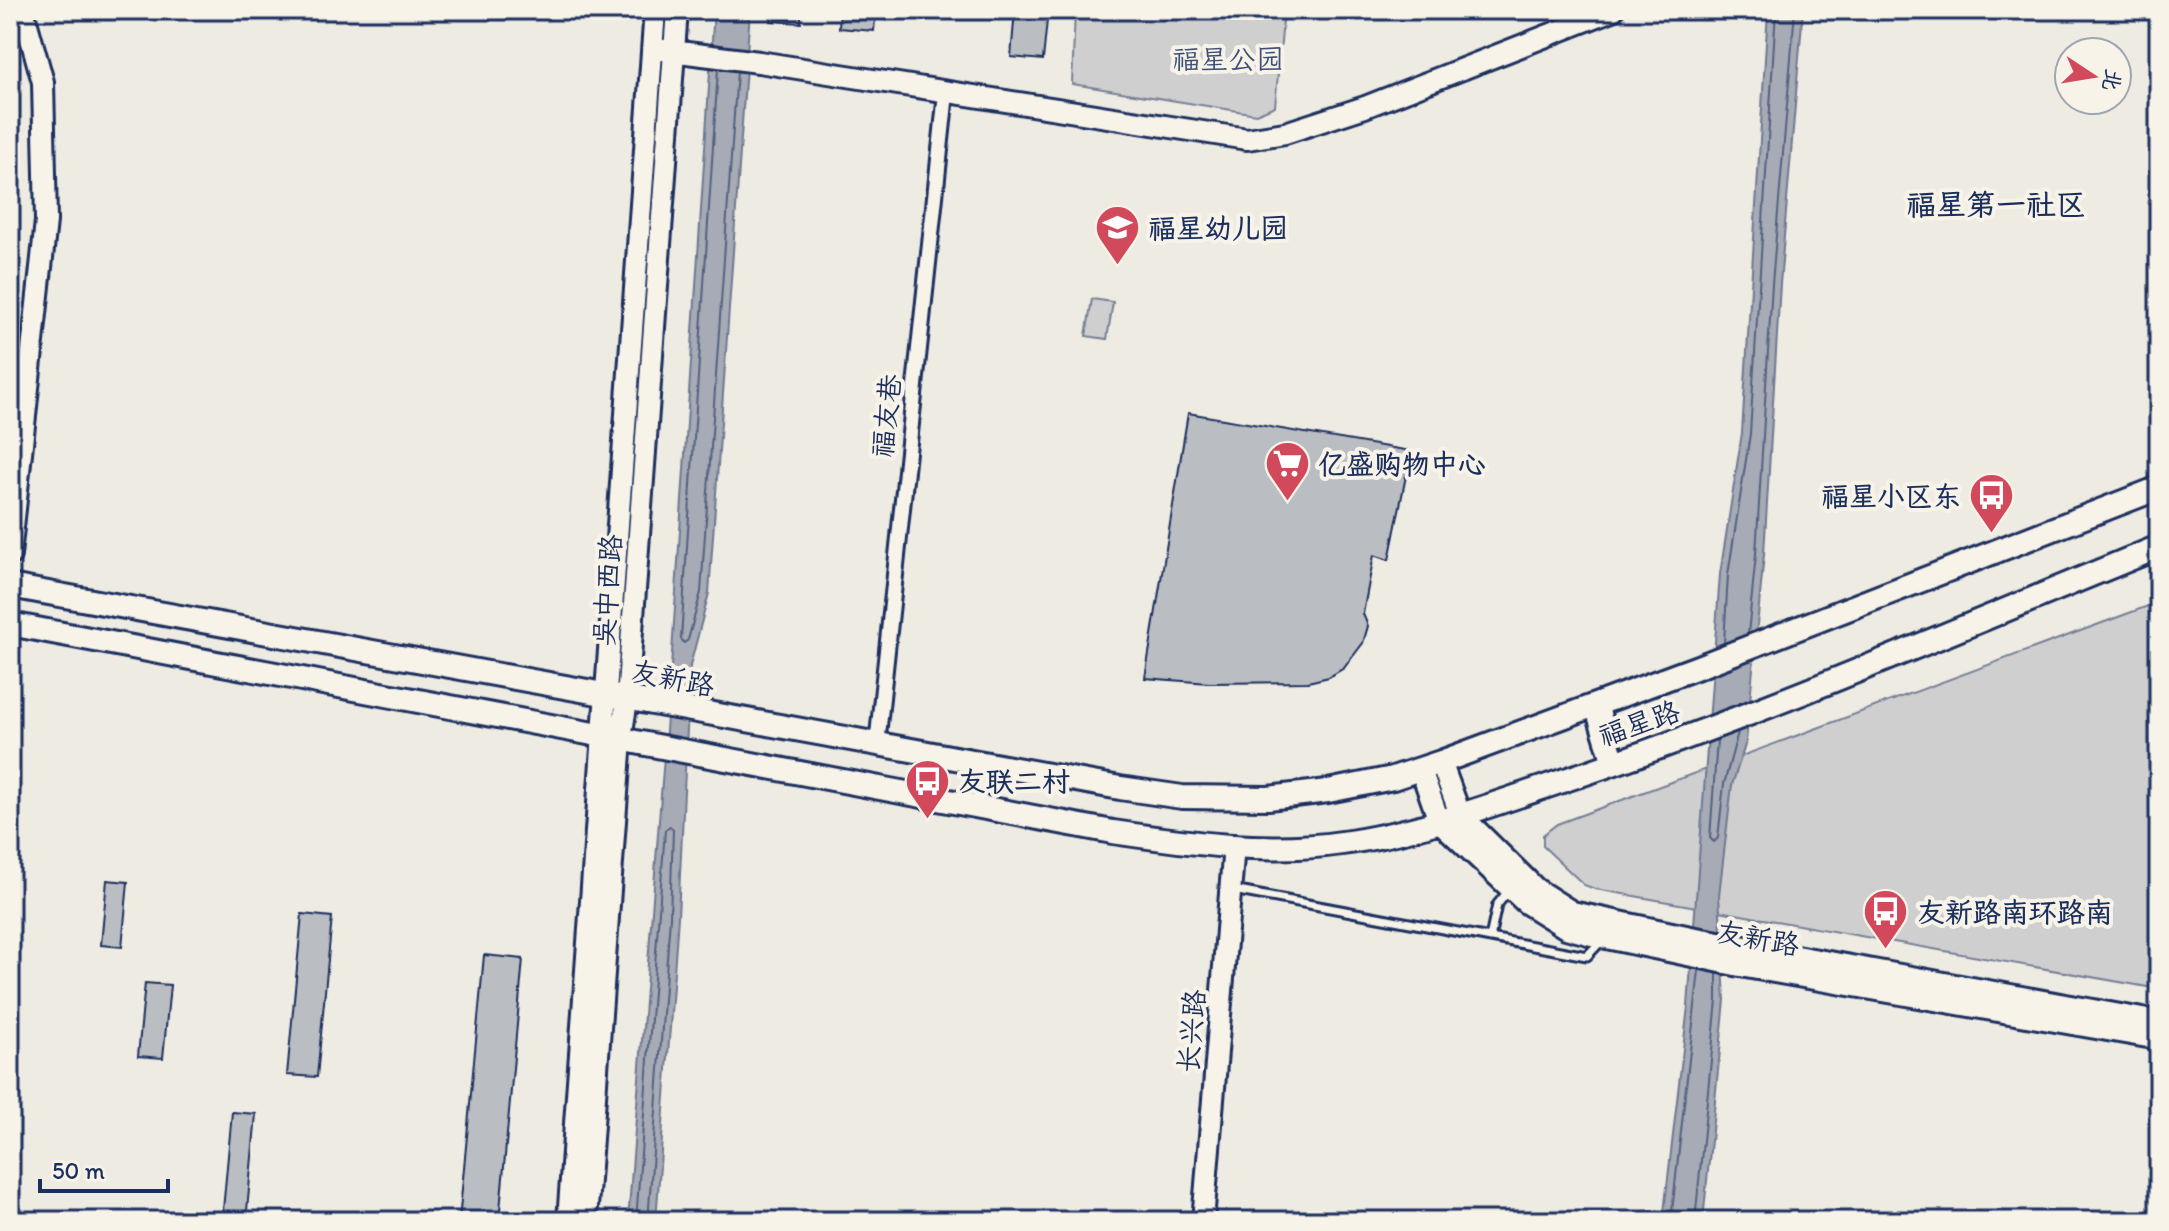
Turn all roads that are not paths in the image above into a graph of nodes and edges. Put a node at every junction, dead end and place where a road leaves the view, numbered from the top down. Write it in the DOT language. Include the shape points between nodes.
graph roads {
  1 [pos="23,10"];
  2 [pos="655,10"];
  3 [pos="677,10"];
  4 [pos="1613,10"];
  5 [pos="651,49"];
  6 [pos="673,51"];
  7 [pos="946,93"];
  8 [pos="2159,488"];
  9 [pos="2159,547"];
  10 [pos="10,555"];
  11 [pos="10,586"];
  12 [pos="10,624"];
  13 [pos="616,698"];
  14 [pos="1596,705"];
  15 [pos="612,736"];
  16 [pos="877,745"];
  17 [pos="1614,763"];
  18 [pos="1431,766"];
  19 [pos="1328,791"];
  20 [pos="1450,818"];
  21 [pos="1234,845"];
  22 [pos="1510,889"];
  23 [pos="1231,890"];
  24 [pos="1490,938"];
  25 [pos="1604,938"];
  26 [pos="1687,946"];
  27 [pos="1742,956"];
  28 [pos="2159,1022"];
  29 [pos="2159,1039"];
  30 [pos="568,1221"];
  31 [pos="586,1221"];
  32 [pos="1203,1221"];
  1 -- 10 [label="main road" via="43,82 46,221"];
  2 -- 5 [label="main road, 吴中西路"];
  3 -- 6 [label="main road, 吴中西路"];
  4 -- 7 [label="main road" via="1365,107 1285,133 1247,139"];
  5 -- 6 [label="main road"];
  5 -- 13 [label="main road, 吴中西路"];
  6 -- 7 [label="main road"];
  6 -- 13 [label="main road, 吴中西路"];
  7 -- 16 [label="street, 福友巷"];
  8 -- 14 [label="main road, 福星路"];
  9 -- 17 [label="main road, 福星路" via="1706,732"];
  11 -- 13 [label="main road, 友新路"];
  12 -- 15 [label="main road"];
  13 -- 15 [label="main road, 吴中西路"];
  13 -- 16 [label="main road, 友新路"];
  14 -- 17 [label="main road"];
  14 -- 18 [label="main road, 福星路"];
  15 -- 21 [label="main road, 福星路" via="1113,832"];
  15 -- 30 [label="main road, 吴中西路"];
  15 -- 31 [label="main road, 吴中西路"];
  16 -- 19 [label="main road, 友新路" via="1164,795 1268,798"];
  17 -- 20 [label="main road, 福星路"];
  18 -- 19 [label="main road, 福星路"];
  18 -- 20 [label="main road, 友新路"];
  20 -- 21 [label="main road, 福星路" via="1342,843"];
  20 -- 22 [label="main road, 友新路"];
  20 -- 26 [label="main road, 友新路" via="1561,907"];
  21 -- 23 [label="main road, 长兴路"];
  22 -- 24 [label="lane" via="1497,905"];
  22 -- 25 [label="main road, 友新路" via="1551,921"];
  23 -- 24 [label="lane"];
  23 -- 32 [label="main road, 长兴路"];
  24 -- 25 [label="lane" via="1587,956"];
  25 -- 26 [label="main road, 友新路"];
  26 -- 27 [label="main road, 友新路"];
  27 -- 28 [label="main road, 友新路"];
  27 -- 29 [label="main road, 友新路"];
}
